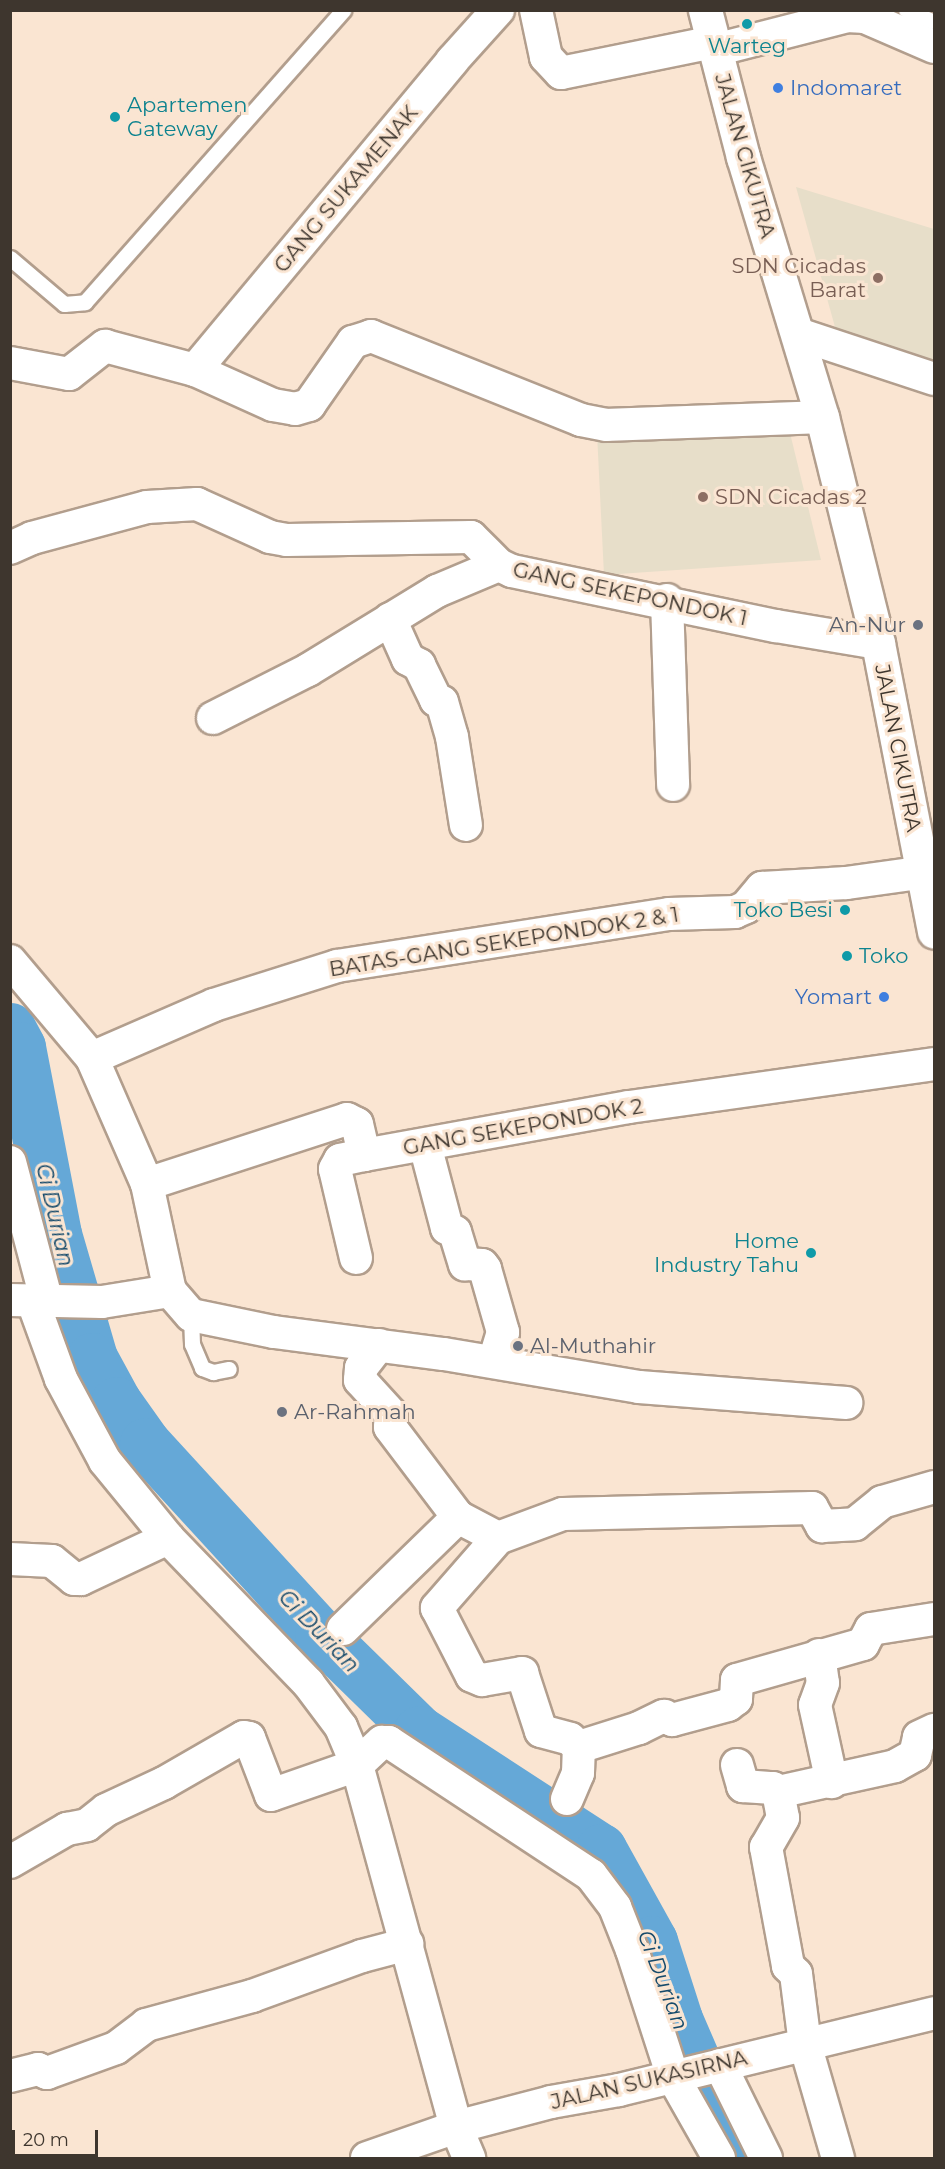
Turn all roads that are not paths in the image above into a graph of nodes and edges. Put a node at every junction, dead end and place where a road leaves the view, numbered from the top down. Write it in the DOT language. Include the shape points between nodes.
graph roads {
  1 [pos="343,10"];
  2 [pos="498,10"];
  3 [pos="536,10"];
  4 [pos="705,10"];
  5 [pos="906,10"];
  6 [pos="934,22"];
  7 [pos="714,46"];
  8 [pos="934,47"];
  9 [pos="10,258"];
  10 [pos="798,334"];
  11 [pos="10,363"];
  12 [pos="195,370"];
  13 [pos="934,379"];
  14 [pos="822,417"];
  15 [pos="10,548"];
  16 [pos="499,565"];
  17 [pos="667,600"];
  18 [pos="390,619"];
  19 [pos="878,643"];
  20 [pos="213,718"];
  21 [pos="673,785"];
  22 [pos="466,825"];
  23 [pos="928,871"];
  24 [pos="934,932"];
  25 [pos="10,961"];
  26 [pos="92,1058"];
  27 [pos="934,1064"];
  28 [pos="425,1145"];
  29 [pos="364,1155"];
  30 [pos="10,1162"];
  31 [pos="147,1184"];
  32 [pos="356,1258"];
  33 [pos="170,1291"];
  34 [pos="36,1301"];
  35 [pos="191,1315"];
  36 [pos="379,1345"];
  37 [pos="494,1362"];
  38 [pos="229,1369"];
  39 [pos="846,1403"];
  40 [pos="934,1487"];
  41 [pos="458,1517"];
  42 [pos="168,1538"];
  43 [pos="498,1538"];
  44 [pos="10,1559"];
  45 [pos="934,1619"];
  46 [pos="343,1629"];
  47 [pos="819,1655"];
  48 [pos="934,1730"];
  49 [pos="579,1747"];
  50 [pos="357,1765"];
  51 [pos="737,1765"];
  52 [pos="832,1782"];
  53 [pos="778,1792"];
  54 [pos="567,1799"];
  55 [pos="10,1862"];
  56 [pos="406,1944"];
  57 [pos="934,2013"];
  58 [pos="805,2044"];
  59 [pos="696,2071"];
  60 [pos="10,2076"];
  61 [pos="456,2127"];
  62 [pos="367,2158"];
  63 [pos="469,2158"];
  64 [pos="719,2158"];
  65 [pos="766,2158"];
  66 [pos="838,2158"];
  1 -- 9 [label="lane" via="85,302 64,304"];
  2 -- 12 [label="street, GANG SUKAMENAK"];
  3 -- 7 [label="street" via="546,57 561,73"];
  4 -- 7 [label="main road, JALAN CIKUTRA"];
  5 -- 6 [label="lane"];
  7 -- 8 [label="street" via="847,16 865,17"];
  7 -- 10 [label="main road, JALAN CIKUTRA" via="743,157"];
  10 -- 13 [label="street"];
  10 -- 14 [label="main road, JALAN CIKUTRA"];
  11 -- 12 [label="street" via="69,374 105,346"];
  12 -- 14 [label="street" via="273,405 296,409 309,405 353,342 371,336 572,416 607,425"];
  14 -- 19 [label="main road, JALAN CIKUTRA"];
  15 -- 16 [label="street, GANG SEKEPONDOK 1" via="32,538 176,503 212,508 270,537 287,540 471,537"];
  16 -- 17 [label="street, GANG SEKEPONDOK 1" via="512,571"];
  16 -- 18 [label="street" via="437,591"];
  17 -- 19 [label="street, GANG SEKEPONDOK 1" via="776,626"];
  17 -- 21 [label="street"];
  18 -- 20 [label="street" via="308,670"];
  18 -- 22 [label="street" via="408,659 419,665 436,700 442,702 452,737"];
  19 -- 23 [label="main road, JALAN CIKUTRA"];
  23 -- 24 [label="main road, JALAN CIKUTRA"];
  23 -- 26 [label="street, BATAS-GANG SEKEPONDOK 2 & 1" via="847,883 762,888 746,907 735,912 669,914 337,966 214,1005"];
  25 -- 26 [label="street"];
  26 -- 31 [label="street"];
  27 -- 28 [label="street, GANG SEKEPONDOK 2" via="629,1107"];
  28 -- 29 [label="street, GANG SEKEPONDOK 2"];
  28 -- 37 [label="street" via="447,1228 455,1232 465,1264 482,1265 485,1269 503,1332"];
  29 -- 31 [label="street" via="357,1124 347,1119"];
  29 -- 32 [label="street, GANG SEKEPONDOK 2" via="340,1160 335,1169"];
  30 -- 34 [label="street"];
  31 -- 33 [label="street"];
  33 -- 34 [label="street" via="89,1302"];
  33 -- 35 [label="street"];
  34 -- 42 [label="street" via="61,1379 82,1421 105,1461"];
  35 -- 36 [label="street" via="274,1332"];
  35 -- 38 [label="lane" via="192,1344 202,1368 213,1372"];
  36 -- 37 [label="street"];
  36 -- 41 [label="street" via="361,1368 360,1380 391,1414 390,1427"];
  37 -- 39 [label="street" via="669,1390"];
  40 -- 43 [label="street" via="882,1502 855,1524 822,1526 812,1508 563,1514"];
  41 -- 43 [label="street"];
  41 -- 46 [label="street"];
  42 -- 44 [label="street" via="81,1579 74,1579 52,1561"];
  42 -- 50 [label="street" via="308,1683 341,1727"];
  43 -- 49 [label="street" via="437,1608 472,1676 482,1680 522,1673 540,1731 570,1739"];
  45 -- 47 [label="street" via="871,1629 866,1643"];
  47 -- 49 [label="street" via="737,1680 736,1698 728,1705 672,1720 663,1717"];
  47 -- 52 [label="street" via="823,1683 815,1705"];
  48 -- 52 [label="street" via="919,1737 915,1755 896,1766"];
  49 -- 54 [label="street" via="578,1773"];
  50 -- 55 [label="street" via="271,1795 249,1738 244,1737 164,1784 106,1810 87,1825 67,1828"];
  50 -- 56 [label="street"];
  50 -- 59 [label="street" via="382,1742 389,1742 591,1875 615,1907 632,1950"];
  51 -- 53 [label="street" via="743,1786"];
  52 -- 53 [label="street"];
  53 -- 58 [label="street" via="783,1818 766,1847 788,1966 796,1974"];
  56 -- 60 [label="street" via="252,1996 146,2025 116,2048 47,2073 38,2069"];
  56 -- 61 [label="street"];
  57 -- 58 [label="street, JALAN SUKASIRNA"];
  58 -- 59 [label="street, JALAN SUKASIRNA"];
  58 -- 66 [label="street"];
  59 -- 61 [label="street, JALAN SUKASIRNA"];
  59 -- 64 [label="street"];
  59 -- 65 [label="street"];
  61 -- 62 [label="street, JALAN SUKASIRNA"];
  61 -- 63 [label="street"];
}
